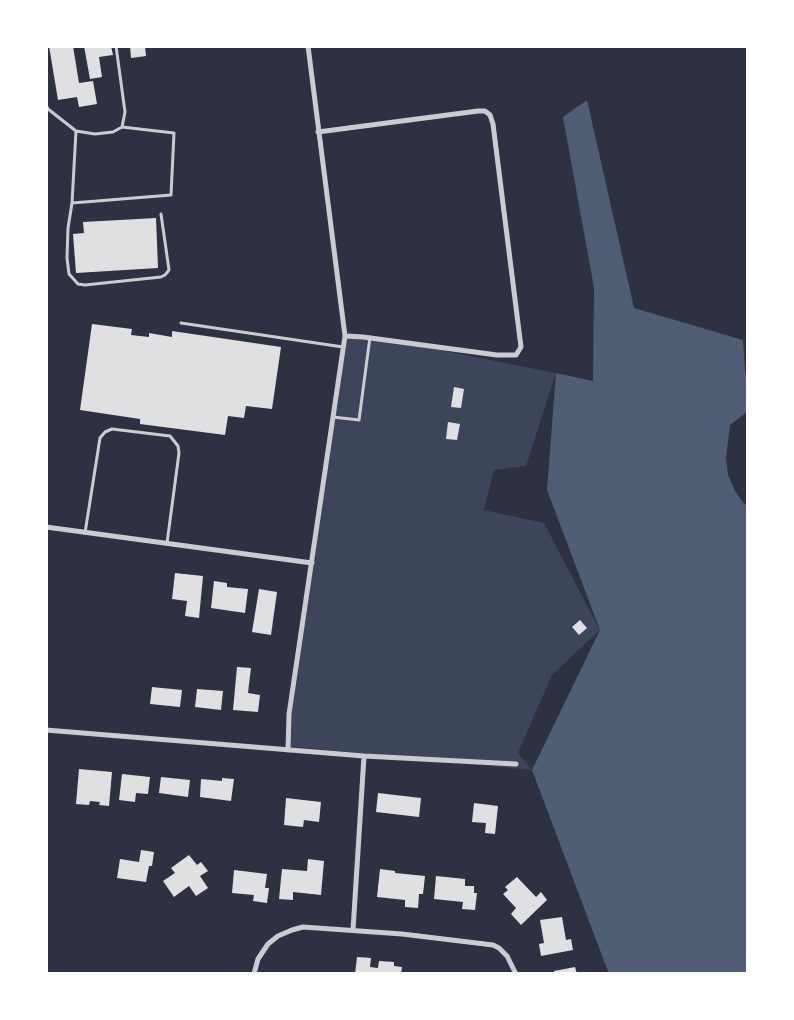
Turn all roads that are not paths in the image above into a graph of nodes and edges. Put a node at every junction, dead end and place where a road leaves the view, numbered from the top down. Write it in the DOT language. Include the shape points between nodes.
graph roads {
  1 [pos="116,46"];
  2 [pos="308,46"];
  3 [pos="46,105"];
  4 [pos="122,127"];
  5 [pos="76,131"];
  6 [pos="318,132"];
  7 [pos="72,203"];
  8 [pos="161,214"];
  9 [pos="181,323"];
  10 [pos="345,336"];
  11 [pos="370,338"];
  12 [pos="344,347"];
  13 [pos="333,417"];
  14 [pos="46,527"];
  15 [pos="85,532"];
  16 [pos="167,543"];
  17 [pos="312,562"];
  18 [pos="46,730"];
  19 [pos="288,750"];
  20 [pos="364,756"];
  21 [pos="516,764"];
  22 [pos="353,930"];
  23 [pos="254,974"];
  24 [pos="516,974"];
  1 -- 4 [label="lane" via="125,112"];
  2 -- 6 [label="street"];
  3 -- 5 [label="lane"];
  4 -- 5 [label="lane" via="113,132 95,134"];
  4 -- 7 [label="lane" via="174,133 172,195"];
  5 -- 7 [label="lane"];
  6 -- 10 [label="street"];
  6 -- 11 [label="street" via="478,111 490,115 493,124 520,341 518,352 509,356 497,355"];
  7 -- 8 [label="lane" via="68,228 69,274 78,284 85,285 165,275 169,270"];
  9 -- 12 [label="lane"];
  10 -- 11 [label="street"];
  10 -- 12 [label="street"];
  11 -- 13 [label="lane" via="358,420"];
  12 -- 13 [label="street"];
  13 -- 17 [label="street"];
  14 -- 15 [label="street"];
  15 -- 16 [label="street"];
  15 -- 16 [label="lane" via="100,438 112,428 170,436 178,446"];
  16 -- 17 [label="street"];
  17 -- 19 [label="street" via="289,714"];
  18 -- 19 [label="street"];
  19 -- 20 [label="street"];
  20 -- 21 [label="street"];
  20 -- 22 [label="street"];
  22 -- 23 [label="street" via="303,928 278,936 264,948"];
  22 -- 24 [label="street" via="493,945 507,956"];
}
